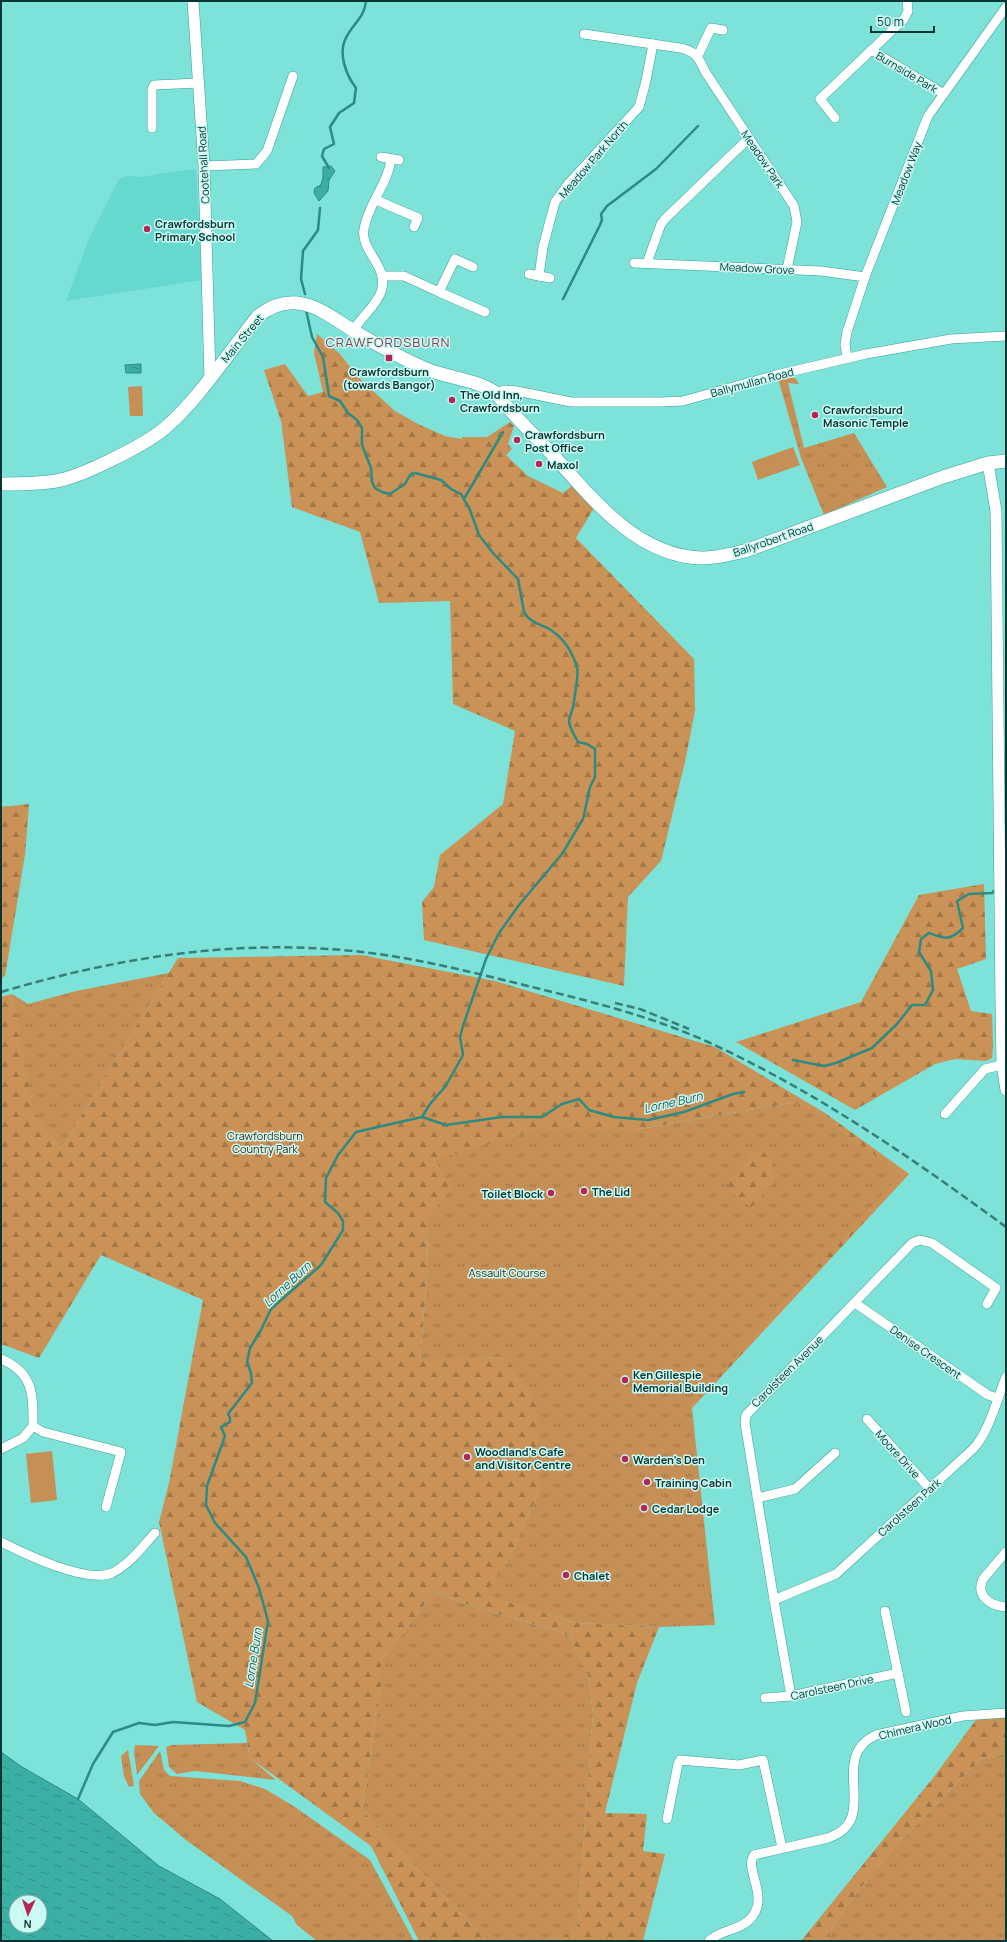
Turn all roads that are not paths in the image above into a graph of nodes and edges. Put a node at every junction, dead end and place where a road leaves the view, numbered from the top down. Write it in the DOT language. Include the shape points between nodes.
graph roads {
  1 [pos="194,1"];
  2 [pos="907,1"];
  3 [pos="1006,7"];
  4 [pos="723,30"];
  5 [pos="584,34"];
  6 [pos="653,44"];
  7 [pos="871,50"];
  8 [pos="698,56"];
  9 [pos="293,76"];
  10 [pos="198,83"];
  11 [pos="944,94"];
  12 [pos="835,118"];
  13 [pos="152,128"];
  14 [pos="749,138"];
  15 [pos="381,157"];
  16 [pos="204,166"];
  17 [pos="376,200"];
  18 [pos="414,227"];
  19 [pos="634,263"];
  20 [pos="647,263"];
  21 [pos="473,267"];
  22 [pos="787,269"];
  23 [pos="529,274"];
  24 [pos="382,276"];
  25 [pos="539,276"];
  26 [pos="866,277"];
  27 [pos="550,278"];
  28 [pos="439,292"];
  29 [pos="485,312"];
  30 [pos="353,331"];
  31 [pos="1006,336"];
  32 [pos="847,358"];
  33 [pos="210,378"];
  34 [pos="498,394"];
  35 [pos="1006,461"];
  36 [pos="988,464"];
  37 [pos="1,484"];
  38 [pos="1002,1065"];
  39 [pos="1006,1090"];
  40 [pos="945,1114"];
  41 [pos="855,1303"];
  42 [pos="987,1304"];
  43 [pos="1,1359"];
  44 [pos="1006,1377"];
  45 [pos="997,1398"];
  46 [pos="867,1419"];
  47 [pos="33,1426"];
  48 [pos="1,1449"];
  49 [pos="835,1453"];
  50 [pos="929,1488"];
  51 [pos="757,1498"];
  52 [pos="106,1507"];
  53 [pos="155,1534"];
  54 [pos="1,1542"];
  55 [pos="1006,1552"];
  56 [pos="774,1600"];
  57 [pos="1006,1607"];
  58 [pos="885,1611"];
  59 [pos="898,1673"];
  60 [pos="791,1696"];
  61 [pos="765,1698"];
  62 [pos="906,1712"];
  63 [pos="1006,1713"];
  64 [pos="667,1819"];
  65 [pos="782,1848"];
  66 [pos="709,1941"];
  1 -- 10 [label="street, Cootehall Road"];
  2 -- 7 [label="street, Burnside Park" via="908,11 904,19"];
  3 -- 11 [label="street, Meadow Way"];
  4 -- 8 [label="street" via="711,28"];
  5 -- 6 [label="street"];
  6 -- 8 [label="street" via="690,50"];
  6 -- 25 [label="street, Meadow Park North" via="639,107 569,184 556,202 543,247"];
  7 -- 11 [label="street, Burnside Park"];
  7 -- 12 [label="street, Burnside Park" via="820,99"];
  8 -- 14 [label="street, Meadow Park" via="706,73"];
  9 -- 16 [label="street" via="267,151 256,164"];
  10 -- 13 [label="street" via="154,85"];
  10 -- 16 [label="street, Cootehall Road"];
  11 -- 26 [label="street, Meadow Way" via="928,116"];
  14 -- 20 [label="street" via="661,224"];
  14 -- 22 [label="street, Meadow Park" via="796,211 797,222"];
  15 -- 17 [label="street" via="395,159"];
  16 -- 33 [label="street, Cootehall Road"];
  17 -- 18 [label="street" via="420,214"];
  17 -- 24 [label="street" via="363,231 365,244 379,265"];
  19 -- 20 [label="street, Meadow Grove"];
  20 -- 22 [label="street, Meadow Grove"];
  21 -- 28 [label="street" via="451,257"];
  22 -- 26 [label="street, Meadow Grove"];
  23 -- 25 [label="street"];
  24 -- 28 [label="street" via="404,276"];
  24 -- 30 [label="street" via="382,290 378,299"];
  25 -- 27 [label="street"];
  26 -- 32 [label="street, Meadow Way" via="847,332"];
  28 -- 29 [label="street"];
  30 -- 33 [label="main road, Main Street" via="310,306 294,303 274,306 258,316"];
  30 -- 34 [label="main road, Main Street" via="384,350 428,370 490,388"];
  31 -- 32 [label="street, Ballymullan Road" via="951,339"];
  32 -- 34 [label="street, Ballymullan Road" via="683,401 571,402 517,391 504,390"];
  33 -- 37 [label="main road, Main Street" via="164,429 117,456 57,481"];
  34 -- 36 [label="main road, Ballyrobert Road" via="611,516 656,547 700,558 748,550 943,477"];
  35 -- 36 [label="main road, Ballyrobert Road"];
  36 -- 38 [label="street" via="996,511 996,706"];
  38 -- 39 [label="street"];
  38 -- 40 [label="street" via="985,1069"];
  41 -- 42 [label="street, Carolsteen Avenue" via="909,1246 920,1240 932,1243 996,1288"];
  41 -- 45 [label="street, Denise Crescent" via="988,1395"];
  41 -- 51 [label="street, Carolsteen Avenue" via="746,1415 745,1423"];
  43 -- 47 [label="street" via="20,1371 30,1385 33,1395"];
  44 -- 45 [label="street, Carolsteen Park"];
  45 -- 50 [label="street, Carolsteen Park" via="978,1443"];
  46 -- 50 [label="street, Moore Drive"];
  47 -- 48 [label="street" via="23,1438"];
  47 -- 52 [label="street" via="43,1432 121,1452"];
  49 -- 51 [label="street" via="795,1489"];
  50 -- 56 [label="street, Carolsteen Park" via="836,1574"];
  51 -- 56 [label="street, Carolsteen Avenue"];
  53 -- 54 [label="street" via="129,1561 111,1573 100,1576 40,1562"];
  55 -- 57 [label="street" via="982,1579 981,1584 986,1600 993,1605"];
  56 -- 60 [label="street, Carolsteen Avenue"];
  58 -- 59 [label="street"];
  59 -- 60 [label="street, Carolsteen Drive"];
  59 -- 62 [label="street"];
  60 -- 61 [label="street, Carolsteen Drive"];
  63 -- 65 [label="street, Chimera Wood" via="963,1716 870,1738 860,1747 854,1759 855,1807 848,1824 834,1836"];
  64 -- 65 [label="street" via="680,1760 739,1765 763,1760"];
  65 -- 66 [label="street, Chimera Wood" via="756,1853 753,1856 751,1862 758,1896 758,1906 753,1916 744,1924 720,1933"];
}
